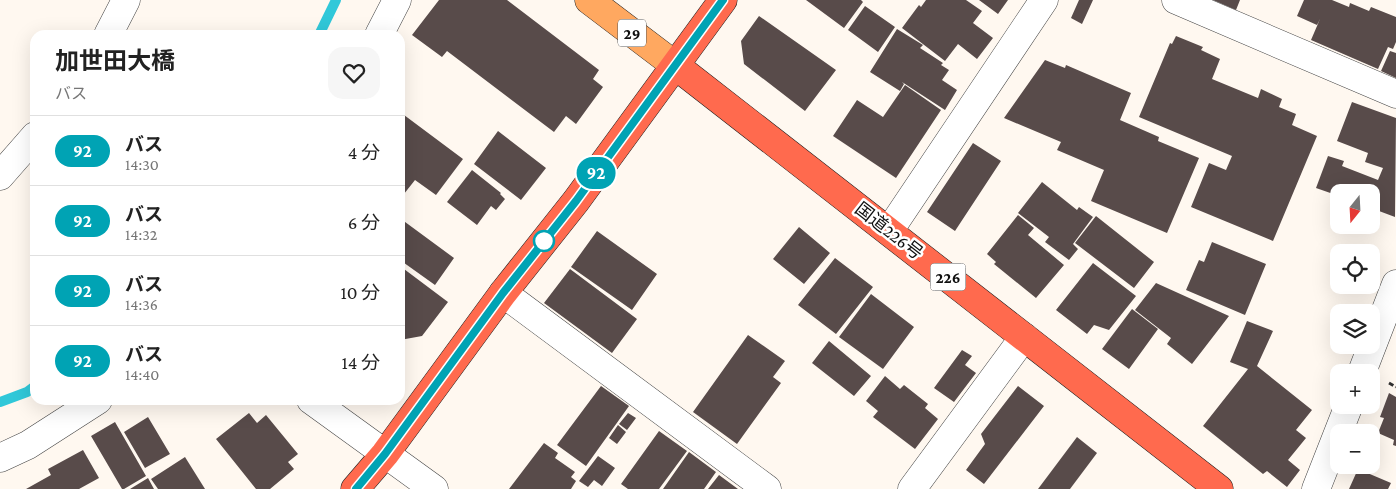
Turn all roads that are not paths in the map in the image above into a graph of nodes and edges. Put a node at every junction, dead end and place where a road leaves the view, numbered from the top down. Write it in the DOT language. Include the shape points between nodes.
graph roads {
  1 [pos="126,0"];
  2 [pos="397,0"];
  3 [pos="589,0"];
  4 [pos="723,0"];
  5 [pos="1044,0"];
  6 [pos="1176,0"];
  7 [pos="111,30"];
  8 [pos="382,30"];
  9 [pos="676,66"];
  10 [pos="1396,94"];
  11 [pos="30,142"];
  12 [pos="0,176"];
  13 [pos="889,231"];
  14 [pos="1396,284"];
  15 [pos="503,293"];
  16 [pos="1024,337"];
  17 [pos="1365,364"];
  18 [pos="90,405"];
  19 [pos="319,405"];
  20 [pos="1345,414"];
  21 [pos="385,454"];
  22 [pos="0,458"];
  23 [pos="356,489"];
  24 [pos="434,489"];
  25 [pos="767,489"];
  26 [pos="912,489"];
  27 [pos="1219,489"];
  28 [pos="1316,489"];
  1 -- 7 [label="street"];
  2 -- 8 [label="street"];
  3 -- 9 [label="main road, 29"];
  4 -- 9 [label="highway"];
  5 -- 13 [label="street"];
  6 -- 10 [label="street"];
  9 -- 13 [label="highway, 国道226号 / 226"];
  9 -- 15 [label="highway"];
  11 -- 12 [label="street"];
  13 -- 16 [label="highway, 国道226号 / 226"];
  14 -- 17 [label="street"];
  15 -- 21 [label="highway"];
  15 -- 25 [label="street"];
  16 -- 26 [label="street"];
  16 -- 27 [label="highway, 国道226号 / 226"];
  18 -- 22 [label="street" via="28,445"];
  19 -- 21 [label="street"];
  20 -- 28 [label="street"];
  21 -- 23 [label="highway"];
  21 -- 24 [label="street"];
}
